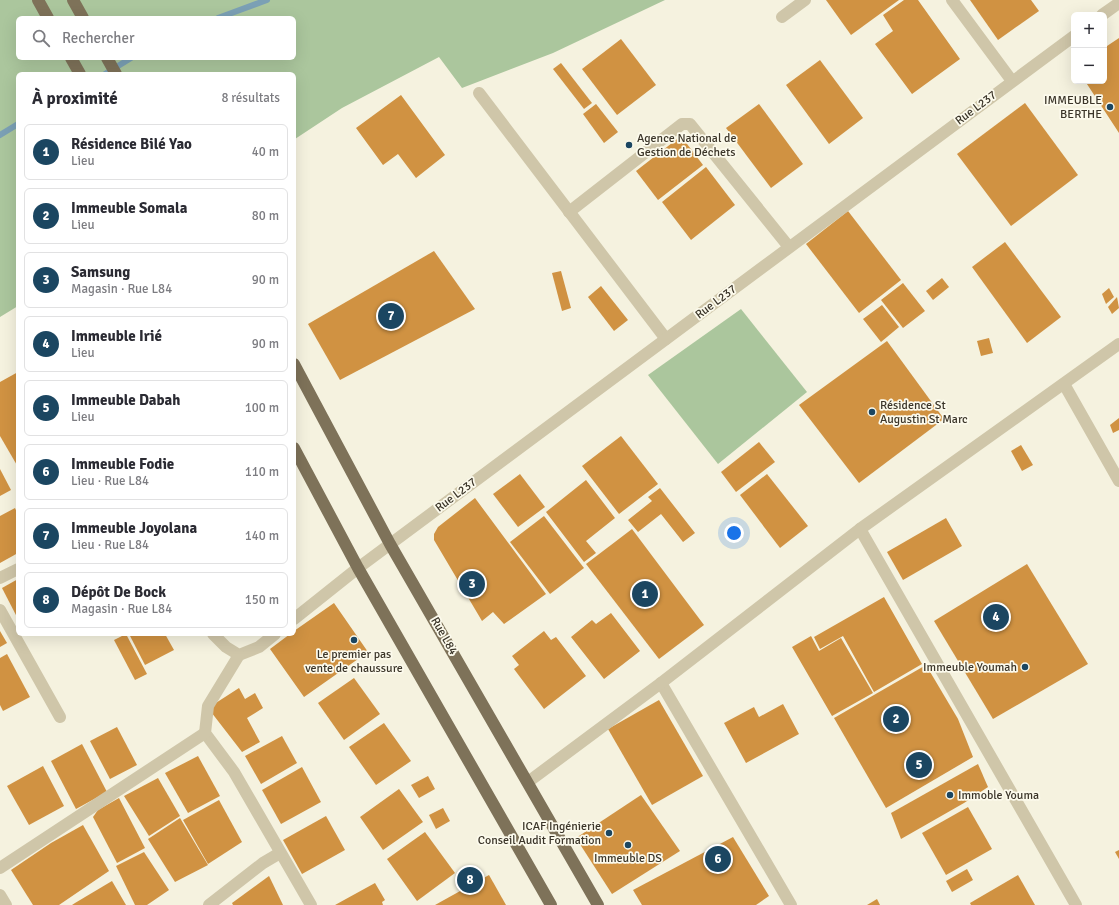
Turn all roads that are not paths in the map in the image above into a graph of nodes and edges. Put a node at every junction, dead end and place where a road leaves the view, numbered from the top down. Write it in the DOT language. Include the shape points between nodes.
graph roads {
  1 [pos="38,0"];
  2 [pos="73,0"];
  3 [pos="805,0"];
  4 [pos="952,0"];
  5 [pos="1119,3"];
  6 [pos="1106,12"];
  7 [pos="47,16"];
  8 [pos="82,16"];
  9 [pos="782,17"];
  10 [pos="1071,38"];
  11 [pos="71,60"];
  12 [pos="108,60"];
  13 [pos="79,72"];
  14 [pos="115,72"];
  15 [pos="1012,81"];
  16 [pos="479,93"];
  17 [pos="570,212"];
  18 [pos="789,247"];
  19 [pos="666,339"];
  20 [pos="1119,344"];
  21 [pos="296,368"];
  22 [pos="1064,384"];
  23 [pos="296,452"];
  24 [pos="1119,481"];
  25 [pos="860,529"];
  26 [pos="390,544"];
  27 [pos="358,568"];
  28 [pos="16,570"];
  29 [pos="0,578"];
  30 [pos="0,610"];
  31 [pos="296,617"];
  32 [pos="215,636"];
  33 [pos="273,636"];
  34 [pos="239,655"];
  35 [pos="661,683"];
  36 [pos="60,717"];
  37 [pos="205,733"];
  38 [pos="528,782"];
  39 [pos="280,853"];
  40 [pos="0,868"];
  41 [pos="0,895"];
  42 [pos="6,905"];
  43 [pos="209,905"];
  44 [pos="311,905"];
  45 [pos="551,905"];
  46 [pos="598,905"];
  47 [pos="791,905"];
  48 [pos="1076,905"];
  1 -- 7 [label="main road"];
  2 -- 8 [label="main road"];
  3 -- 9 [label="street"];
  4 -- 15 [label="street"];
  5 -- 6 [label="street"];
  10 -- 15 [label="street, Rue L237"];
  11 -- 13 [label="main road"];
  12 -- 14 [label="main road"];
  15 -- 18 [label="street, Rue L237"];
  16 -- 17 [label="street"];
  17 -- 18 [label="street" via="682,124 690,124"];
  17 -- 19 [label="street"];
  18 -- 19 [label="street, Rue L237"];
  19 -- 26 [label="street, Rue L237"];
  20 -- 22 [label="street"];
  21 -- 26 [label="main road, Rue L84"];
  22 -- 24 [label="street"];
  22 -- 25 [label="street"];
  23 -- 27 [label="main road"];
  25 -- 35 [label="street"];
  25 -- 48 [label="street"];
  26 -- 27 [label="street, Rue L237"];
  26 -- 38 [label="main road, Rue L84"];
  27 -- 31 [label="street, Rue L237"];
  27 -- 45 [label="main road"];
  28 -- 29 [label="street"];
  30 -- 36 [label="street"];
  32 -- 34 [label="street"];
  33 -- 34 [label="street" via="259,647"];
  34 -- 37 [label="street" via="208,706"];
  35 -- 38 [label="street"];
  35 -- 47 [label="street"];
  37 -- 39 [label="street" via="234,772"];
  37 -- 40 [label="street"];
  38 -- 46 [label="main road, Rue L84"];
  39 -- 43 [label="street"];
  39 -- 44 [label="street"];
  41 -- 42 [label="street"];
}
